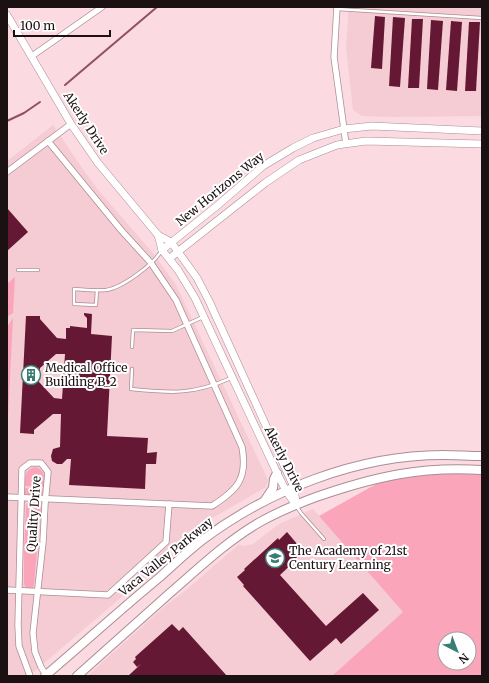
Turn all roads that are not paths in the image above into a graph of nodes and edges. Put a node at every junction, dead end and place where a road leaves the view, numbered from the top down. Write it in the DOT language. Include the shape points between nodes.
graph roads {
  1 [pos="102,7"];
  2 [pos="337,8"];
  3 [pos="7,15"];
  4 [pos="482,18"];
  5 [pos="32,56"];
  6 [pos="71,124"];
  7 [pos="344,129"];
  8 [pos="482,131"];
  9 [pos="48,141"];
  10 [pos="346,144"];
  11 [pos="482,144"];
  12 [pos="7,172"];
  13 [pos="158,235"];
  14 [pos="171,242"];
  15 [pos="162,250"];
  16 [pos="178,252"];
  17 [pos="158,257"];
  18 [pos="170,258"];
  19 [pos="151,263"];
  20 [pos="18,270"];
  21 [pos="38,270"];
  22 [pos="96,290"];
  23 [pos="204,317"];
  24 [pos="188,325"];
  25 [pos="132,347"];
  26 [pos="132,369"];
  27 [pos="231,378"];
  28 [pos="215,385"];
  29 [pos="482,456"];
  30 [pos="482,470"];
  31 [pos="277,473"];
  32 [pos="294,487"];
  33 [pos="286,491"];
  34 [pos="7,496"];
  35 [pos="22,497"];
  36 [pos="46,499"];
  37 [pos="264,502"];
  38 [pos="169,504"];
  39 [pos="296,505"];
  40 [pos="324,539"];
  41 [pos="7,590"];
  42 [pos="19,591"];
  43 [pos="38,592"];
  44 [pos="30,676"];
  45 [pos="46,676"];
  46 [pos="77,676"];
  1 -- 5 [label="street"];
  2 -- 4 [label="lane"];
  2 -- 7 [label="street" via="334,57"];
  3 -- 5 [label="street, Akerly Drive"];
  5 -- 6 [label="street, Akerly Drive"];
  6 -- 9 [label="street"];
  6 -- 13 [label="street, Akerly Drive" via="98,163"];
  7 -- 8 [label="street, New Horizons Way" via="372,126"];
  7 -- 10 [label="street"];
  7 -- 14 [label="street, New Horizons Way" via="313,138 263,166"];
  9 -- 12 [label="street"];
  9 -- 19 [label="street"];
  10 -- 11 [label="street, New Horizons Way" via="366,141"];
  10 -- 16 [label="street, New Horizons Way" via="299,160"];
  13 -- 14 [label="street, Akerly Drive"];
  13 -- 15 [label="street, Akerly Drive"];
  14 -- 15 [label="street, New Horizons Way"];
  14 -- 16 [label="street, Akerly Drive"];
  15 -- 17 [label="lane"];
  15 -- 18 [label="street, Akerly Drive"];
  16 -- 18 [label="street, New Horizons Way"];
  16 -- 32 [label="street, Akerly Drive" via="209,301"];
  17 -- 18 [label="lane"];
  17 -- 19 [label="lane"];
  18 -- 23 [label="street, Akerly Drive"];
  19 -- 22 [label="lane" via="118,287"];
  19 -- 24 [label="street" via="176,300"];
  20 -- 21 [label="lane"];
  22 -- 22 [label="lane" via="96,305 74,304 74,289"];
  23 -- 24 [label="lane"];
  23 -- 27 [label="street, Akerly Drive"];
  24 -- 25 [label="lane" via="172,331 133,330"];
  24 -- 28 [label="street"];
  26 -- 28 [label="lane" via="131,389 171,393 199,390"];
  27 -- 28 [label="lane"];
  27 -- 31 [label="street, Akerly Drive"];
  28 -- 38 [label="street" via="242,447 243,474 229,495 212,506"];
  29 -- 32 [label="main road, Vaca Valley Parkway" via="421,456 377,462 329,474"];
  30 -- 39 [label="main road" via="440,469 394,474 335,490"];
  31 -- 33 [label="street, Akerly Drive"];
  31 -- 37 [label="main road" via="273,488"];
  32 -- 33 [label="main road, Vaca Valley Parkway"];
  32 -- 39 [label="street, Akerly Drive"];
  33 -- 37 [label="main road, Vaca Valley Parkway"];
  33 -- 39 [label="street, Akerly Drive"];
  34 -- 35 [label="street"];
  35 -- 36 [label="street"];
  35 -- 36 [label="street, Quality Drive" via="22,470 30,463 41,463 48,472"];
  35 -- 42 [label="street, Quality Drive"];
  36 -- 38 [label="street"];
  36 -- 43 [label="street, Quality Drive"];
  37 -- 45 [label="main road, Vaca Valley Parkway" via="201,542"];
  38 -- 43 [label="street" via="166,542 108,595"];
  39 -- 40 [label="lane"];
  39 -- 46 [label="main road" via="260,522 210,558"];
  41 -- 42 [label="street"];
  42 -- 43 [label="street"];
  42 -- 44 [label="street, Quality Drive" via="19,646"];
  43 -- 45 [label="street, Quality Drive" via="33,641 38,661"];
}
